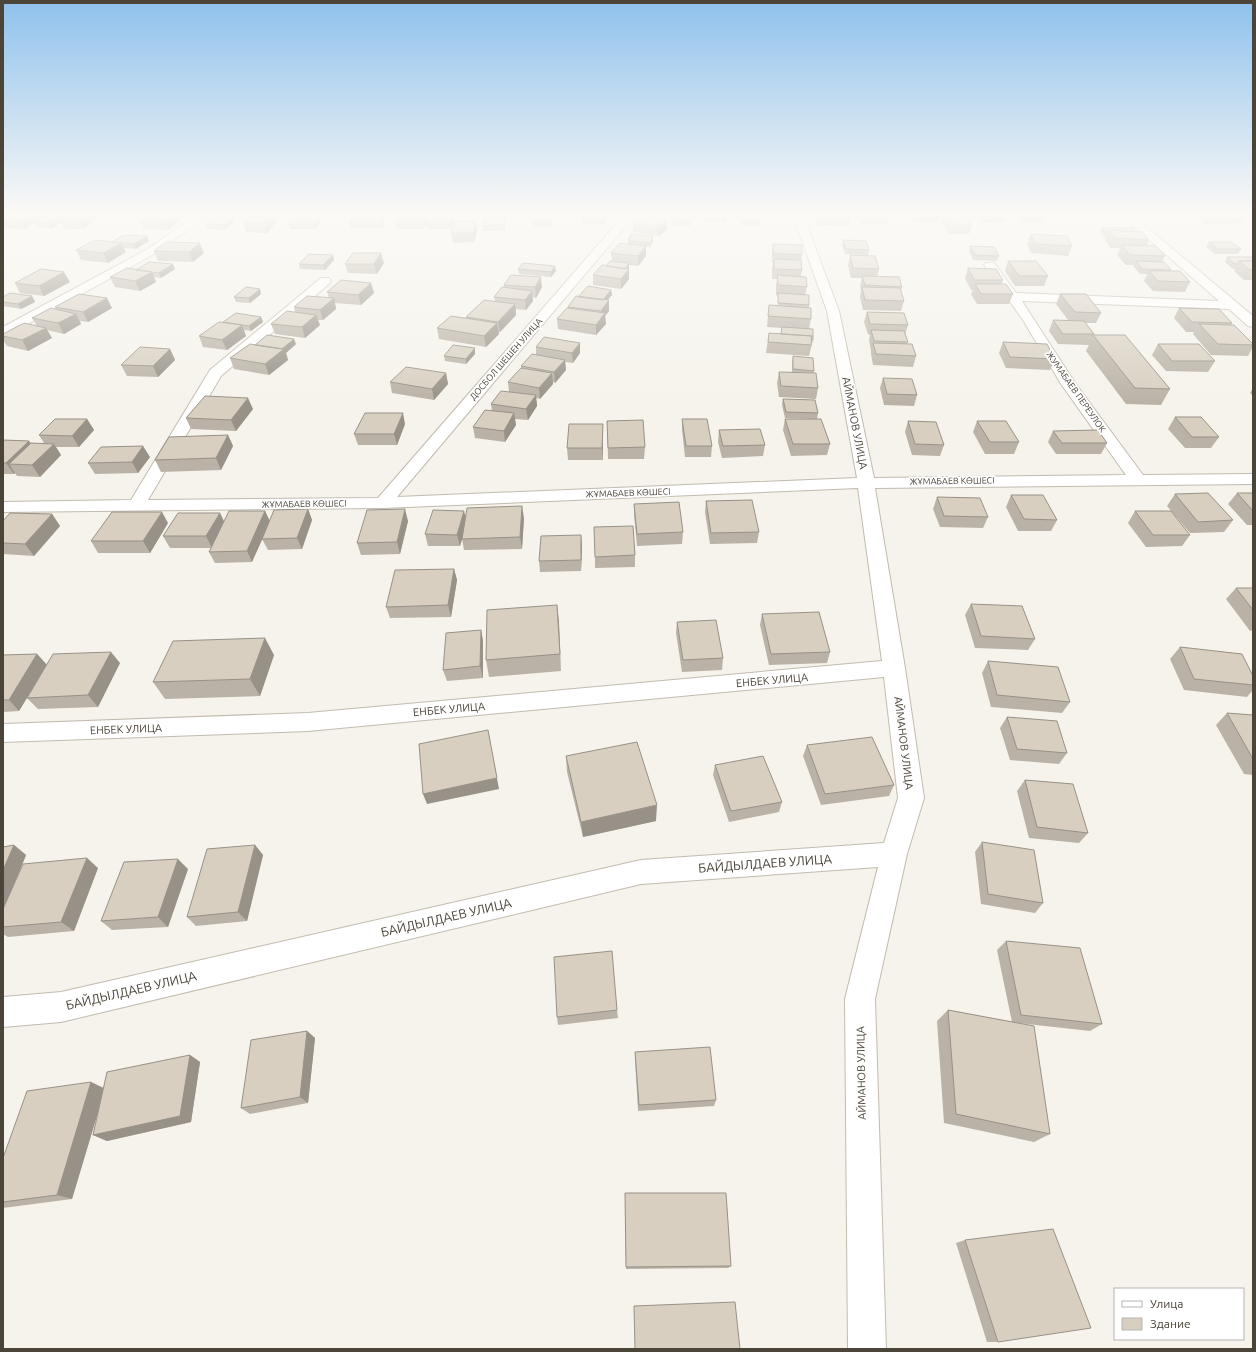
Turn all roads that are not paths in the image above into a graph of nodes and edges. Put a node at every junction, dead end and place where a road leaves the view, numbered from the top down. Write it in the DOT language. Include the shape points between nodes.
graph roads {
  1 [pos="102,278"];
  2 [pos="576,278"];
  3 [pos="821,278"];
  4 [pos="999,278"];
  5 [pos="1200,278"];
  6 [pos="325,281"];
  7 [pos="1013,297"];
  8 [pos="1231,305"];
  9 [pos="1253,324"];
  10 [pos="3,332"];
  11 [pos="1253,478"];
  12 [pos="1138,479"];
  13 [pos="866,483"];
  14 [pos="383,503"];
  15 [pos="136,506"];
  16 [pos="3,507"];
  17 [pos="894,668"];
  18 [pos="3,733"];
  19 [pos="894,854"];
  20 [pos="3,1012"];
  21 [pos="867,1349"];
  1 -- 10 [label="street"];
  2 -- 14 [label="street, ДОСБОЛ ШЕШЕН УЛИЦА"];
  3 -- 13 [label="street, АЙМАНОВ УЛИЦА" via="833,311"];
  4 -- 7 [label="street, ЖУМАБАЕВ ПЕРЕУЛОК"];
  5 -- 8 [label="street"];
  6 -- 15 [label="street" via="215,373"];
  7 -- 8 [label="street"];
  7 -- 12 [label="street, ЖУМАБАЕВ ПЕРЕУЛОК" via="1068,384"];
  8 -- 9 [label="street"];
  11 -- 12 [label="street, ЖҰМАБАЕВ КӨШЕСІ"];
  12 -- 13 [label="street, ЖҰМАБАЕВ КӨШЕСІ"];
  13 -- 14 [label="street, ЖҰМАБАЕВ КӨШЕСІ"];
  13 -- 17 [label="street, АЙМАНОВ УЛИЦА"];
  14 -- 15 [label="street, ЖҰМАБАЕВ КӨШЕСІ"];
  15 -- 16 [label="street, ЖҰМАБАЕВ КӨШЕСІ"];
  17 -- 18 [label="street, ЕНБЕК УЛИЦА" via="308,722"];
  17 -- 19 [label="street, АЙМАНОВ УЛИЦА" via="911,798"];
  19 -- 20 [label="street, БАЙДЫЛДАЕВ УЛИЦА" via="641,872 60,1007"];
  19 -- 21 [label="street, АЙМАНОВ УЛИЦА" via="860,999"];
}
